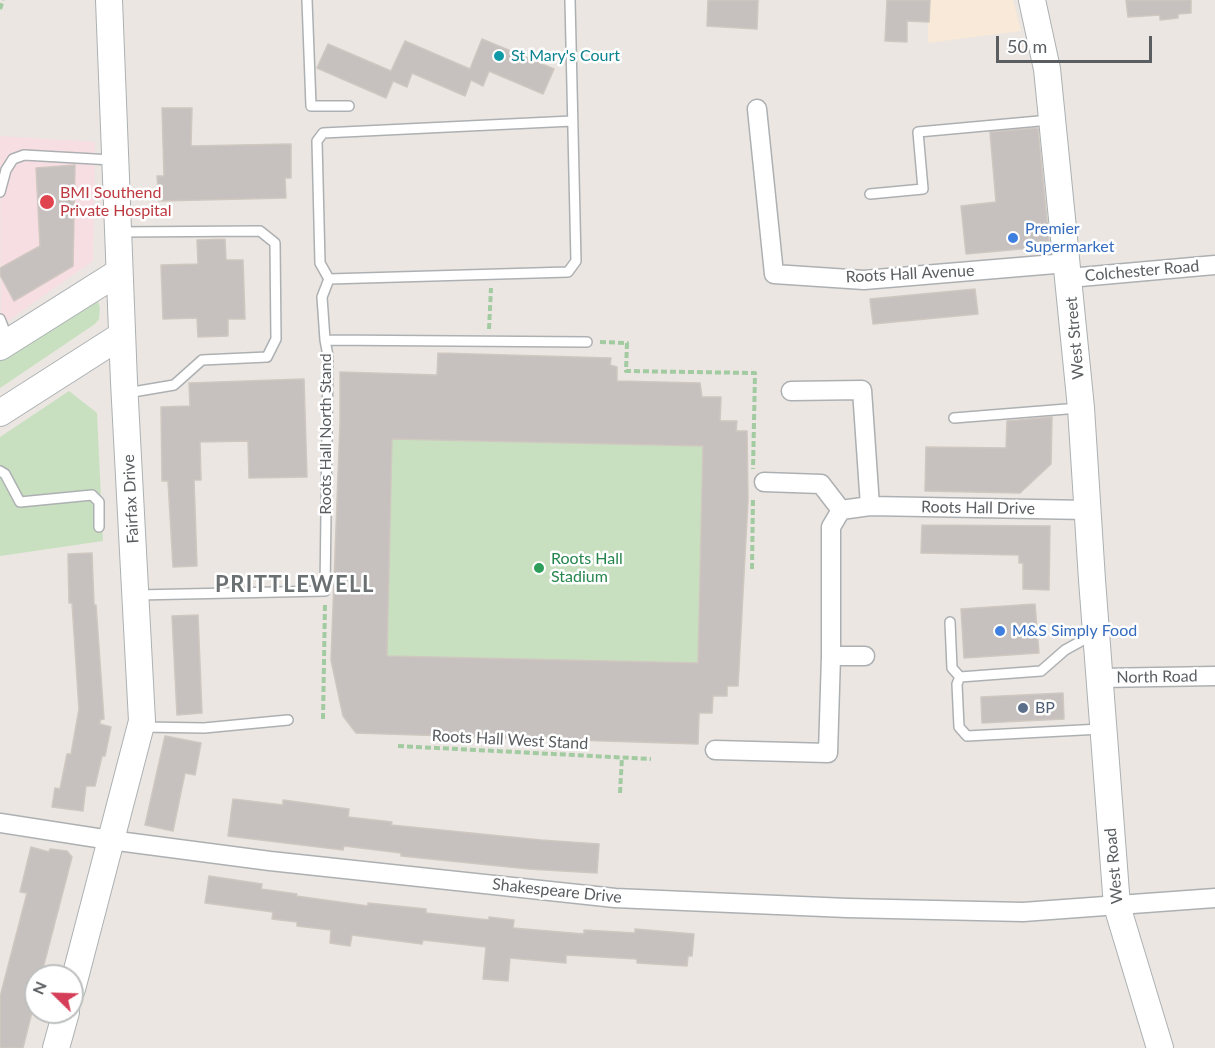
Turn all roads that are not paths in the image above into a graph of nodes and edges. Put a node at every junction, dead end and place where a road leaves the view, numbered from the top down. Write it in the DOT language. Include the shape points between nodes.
graph roads {
  1 [pos="109,0"];
  2 [pos="307,0"];
  3 [pos="570,0"];
  4 [pos="1032,0"];
  5 [pos="349,106"];
  6 [pos="757,109"];
  7 [pos="1052,120"];
  8 [pos="572,122"];
  9 [pos="115,160"];
  10 [pos="0,192"];
  11 [pos="870,194"];
  12 [pos="118,232"];
  13 [pos="1215,265"];
  14 [pos="1068,271"];
  15 [pos="119,272"];
  16 [pos="329,279"];
  17 [pos="122,335"];
  18 [pos="3,336"];
  19 [pos="324,340"];
  20 [pos="587,342"];
  21 [pos="84,359"];
  22 [pos="124,388"];
  23 [pos="790,391"];
  24 [pos="1081,408"];
  25 [pos="0,413"];
  26 [pos="954,418"];
  27 [pos="0,471"];
  28 [pos="757,482"];
  29 [pos="870,507"];
  30 [pos="841,510"];
  31 [pos="1087,510"];
  32 [pos="99,527"];
  33 [pos="136,595"];
  34 [pos="950,622"];
  35 [pos="1096,633"];
  36 [pos="831,656"];
  37 [pos="866,656"];
  38 [pos="1215,676"];
  39 [pos="960,677"];
  40 [pos="1100,678"];
  41 [pos="288,720"];
  42 [pos="140,727"];
  43 [pos="1103,729"];
  44 [pos="715,750"];
  45 [pos="0,822"];
  46 [pos="110,840"];
  47 [pos="1215,898"];
  48 [pos="1117,906"];
  49 [pos="78,964"];
  50 [pos="63,1024"];
  51 [pos="56,1048"];
  52 [pos="1160,1048"];
  1 -- 9 [label="street, Fairfax Drive"];
  2 -- 5 [label="lane" via="311,106"];
  3 -- 8 [label="lane"];
  4 -- 7 [label="street, West Street" via="1047,69"];
  6 -- 14 [label="street, Roots Hall Avenue" via="774,274 864,280"];
  7 -- 11 [label="lane" via="918,132 923,189"];
  7 -- 14 [label="street, West Street"];
  8 -- 16 [label="lane" via="576,261 568,272"];
  8 -- 16 [label="lane" via="323,133 317,141 320,251"];
  9 -- 10 [label="lane" via="24,155 13,159"];
  9 -- 12 [label="street, Fairfax Drive"];
  12 -- 15 [label="street, Fairfax Drive"];
  12 -- 22 [label="lane" via="260,231 275,243 276,339 267,357 202,360 174,385"];
  13 -- 14 [label="street, Colchester Road"];
  14 -- 24 [label="street, West Street"];
  15 -- 17 [label="street, Fairfax Drive"];
  15 -- 18 [label="street"];
  16 -- 19 [label="lane, Roots Hall North Stand" via="322,297"];
  17 -- 21 [label="street"];
  17 -- 22 [label="street, Fairfax Drive"];
  19 -- 20 [label="lane"];
  19 -- 33 [label="lane, Roots Hall North Stand" via="328,356 325,591"];
  21 -- 22 [label="street" via="110,368"];
  21 -- 25 [label="street"];
  22 -- 33 [label="street, Fairfax Drive"];
  23 -- 29 [label="street" via="862,390"];
  24 -- 26 [label="lane"];
  24 -- 31 [label="street, West Street"];
  27 -- 32 [label="lane" via="20,502 92,495 99,502"];
  28 -- 30 [label="street" via="820,484"];
  29 -- 30 [label="street, Roots Hall Drive"];
  29 -- 31 [label="street, Roots Hall Drive"];
  30 -- 36 [label="street" via="831,527"];
  31 -- 35 [label="street, West Street"];
  33 -- 42 [label="street, Fairfax Drive"];
  34 -- 39 [label="lane" via="952,668"];
  35 -- 39 [label="lane" via="1065,650 1041,672"];
  35 -- 40 [label="street, West Street"];
  36 -- 37 [label="street"];
  36 -- 44 [label="street" via="828,753"];
  38 -- 40 [label="street, North Road"];
  39 -- 43 [label="lane" via="959,727 966,736"];
  40 -- 43 [label="street, West Road"];
  41 -- 42 [label="lane" via="204,728"];
  42 -- 46 [label="street, Fairfax Drive"];
  43 -- 48 [label="street, West Road"];
  45 -- 46 [label="street, Shakespeare Drive"];
  46 -- 48 [label="street, Shakespeare Drive" via="615,898 1011,912"];
  46 -- 49 [label="street, Fairfax Drive"];
  47 -- 48 [label="street, Shakespeare Drive"];
  48 -- 52 [label="street, West Road"];
  50 -- 51 [label="street"];
}
